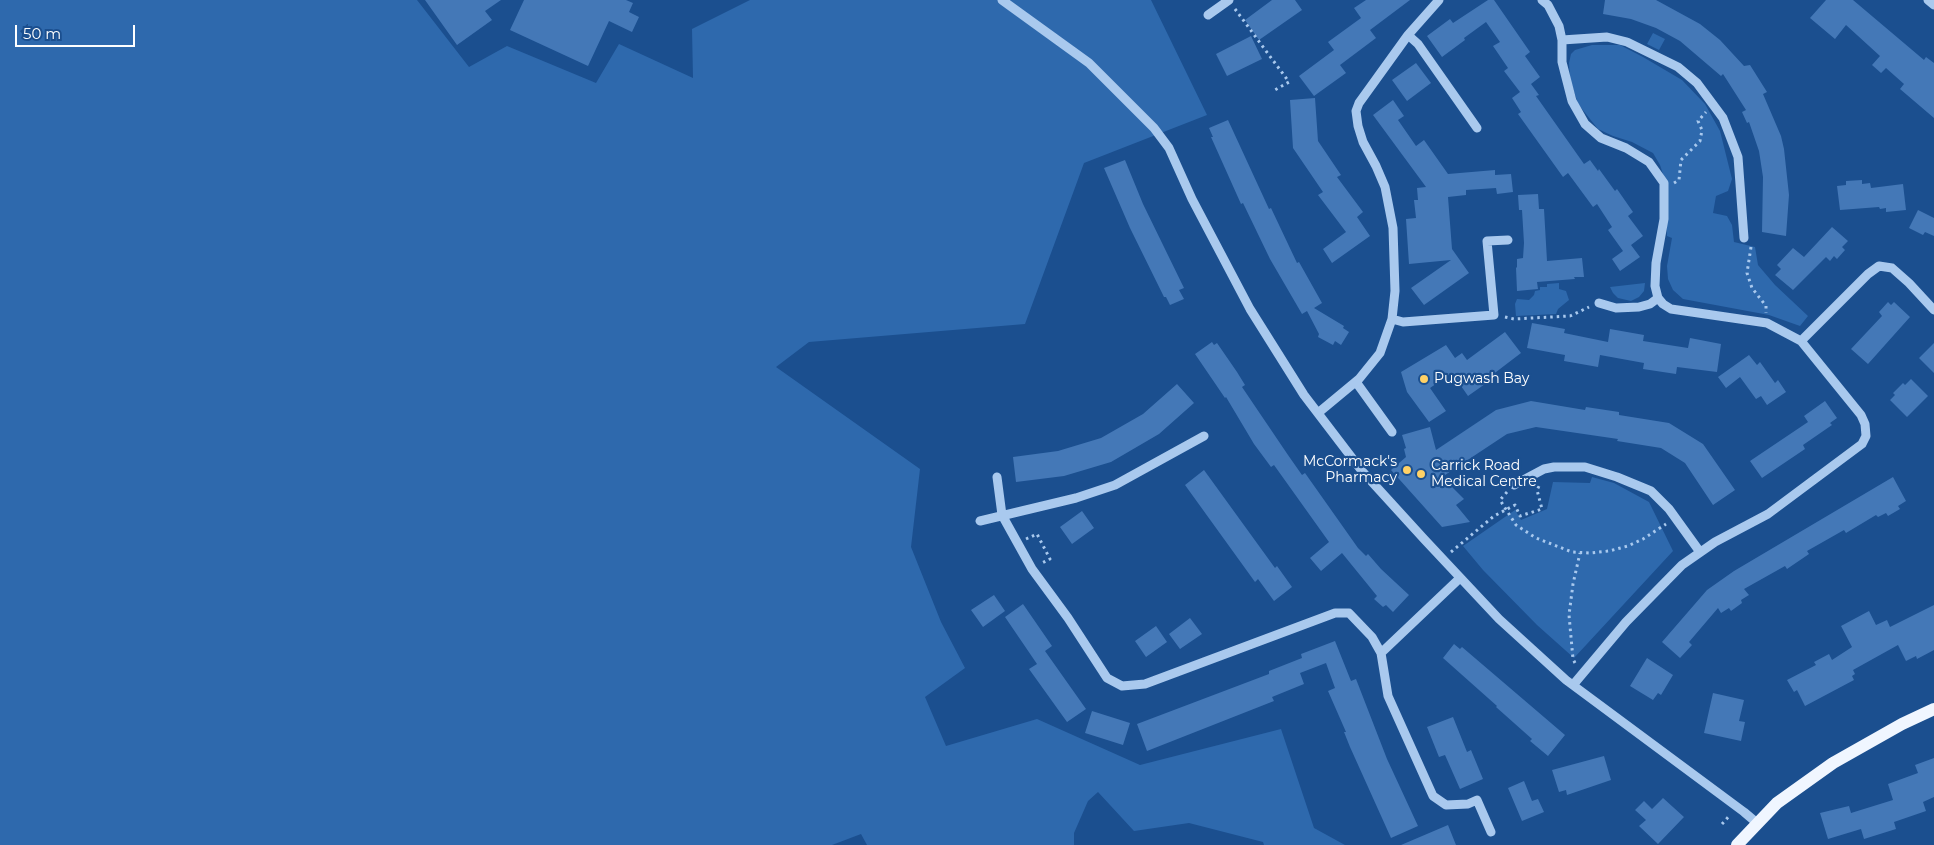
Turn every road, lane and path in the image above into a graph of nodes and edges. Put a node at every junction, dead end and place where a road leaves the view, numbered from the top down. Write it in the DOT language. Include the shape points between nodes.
graph roads {
  1 [pos="1002,0"];
  2 [pos="1229,0"];
  3 [pos="1438,0"];
  4 [pos="1542,0"];
  5 [pos="1928,0"];
  6 [pos="1934,5"];
  7 [pos="1208,15"];
  8 [pos="1408,35"];
  9 [pos="1562,40"];
  10 [pos="1272,91"];
  11 [pos="1713,104"];
  12 [pos="1477,128"];
  13 [pos="1664,190"];
  14 [pos="1744,238"];
  15 [pos="1508,240"];
  16 [pos="1658,298"];
  17 [pos="1599,303"];
  18 [pos="1934,310"];
  19 [pos="1494,315"];
  20 [pos="1392,319"];
  21 [pos="1767,323"];
  22 [pos="1800,341"];
  23 [pos="1356,382"];
  24 [pos="1318,413"];
  25 [pos="1392,432"];
  26 [pos="1204,436"];
  27 [pos="1548,468"];
  28 [pos="997,477"];
  29 [pos="1514,485"];
  30 [pos="1506,511"];
  31 [pos="1002,515"];
  32 [pos="1675,518"];
  33 [pos="980,521"];
  34 [pos="1023,531"];
  35 [pos="1700,552"];
  36 [pos="1580,554"];
  37 [pos="1443,559"];
  38 [pos="1041,568"];
  39 [pos="1460,578"];
  40 [pos="1380,654"];
  41 [pos="1582,675"];
  42 [pos="1573,685"];
  43 [pos="1934,710"];
  44 [pos="1757,824"];
  45 [pos="1491,832"];
  46 [pos="1737,845"];
  1 -- 24 [label="street" via="1090,63 1154,128 1169,148 1250,309"];
  2 -- 7 [label="street"];
  2 -- 10 [label="path" via="1289,82"];
  3 -- 8 [label="street"];
  4 -- 9 [label="street" via="1559,26"];
  5 -- 6 [label="street"];
  8 -- 12 [label="street" via="1418,44"];
  8 -- 20 [label="street" via="1358,102 1356,111 1363,142 1385,188 1393,228 1395,291"];
  9 -- 11 [label="street" via="1607,37 1627,42 1678,67 1697,83"];
  9 -- 13 [label="street" via="1562,62 1572,101 1585,124 1601,138 1649,162 1664,182"];
  11 -- 13 [label="path" via="1698,121 1702,130 1700,141 1681,160 1679,180"];
  11 -- 14 [label="street" via="1723,118 1738,157"];
  13 -- 16 [label="street" via="1664,219 1656,263"];
  14 -- 21 [label="path" via="1751,247 1747,273 1752,288 1766,306"];
  15 -- 19 [label="street" via="1487,241"];
  16 -- 17 [label="street" via="1639,307 1616,308"];
  16 -- 21 [label="street" via="1671,309"];
  17 -- 19 [label="path" via="1570,316 1514,319"];
  18 -- 22 [label="street" via="1892,268 1880,266"];
  19 -- 20 [label="street" via="1403,322"];
  20 -- 23 [label="street" via="1380,353"];
  21 -- 22 [label="street"];
  22 -- 35 [label="street" via="1861,415 1866,436 1862,444 1768,514"];
  23 -- 24 [label="street"];
  23 -- 25 [label="street"];
  24 -- 37 [label="street" via="1362,471"];
  26 -- 31 [label="street" via="1115,485 1076,498"];
  27 -- 29 [label="street"];
  27 -- 30 [label="path" via="1550,478 1541,481 1537,490 1542,509 1520,516 1515,505"];
  27 -- 32 [label="street" via="1585,467 1617,476 1651,492"];
  28 -- 31 [label="street"];
  29 -- 30 [label="path" via="1500,500"];
  30 -- 36 [label="path" via="1516,525 1536,538"];
  30 -- 37 [label="path" via="1494,516"];
  31 -- 33 [label="street"];
  31 -- 40 [label="street" via="1032,569 1107,678 1122,686 1145,684 1335,613 1349,613 1372,637"];
  32 -- 35 [label="street"];
  32 -- 36 [label="path" via="1628,546"];
  34 -- 38 [label="path" via="1026,539 1037,534 1050,559 1038,564"];
  35 -- 41 [label="street" via="1682,565 1626,622"];
  36 -- 41 [label="path" via="1569,615 1573,659"];
  37 -- 39 [label="street"];
  39 -- 40 [label="street"];
  39 -- 42 [label="street" via="1499,619"];
  40 -- 45 [label="street" via="1388,696 1433,796 1446,805 1468,804 1477,800"];
  41 -- 42 [label="street"];
  42 -- 44 [label="street"];
  43 -- 44 [label="main road" via="1833,763 1777,803"];
  44 -- 46 [label="main road"];
}
